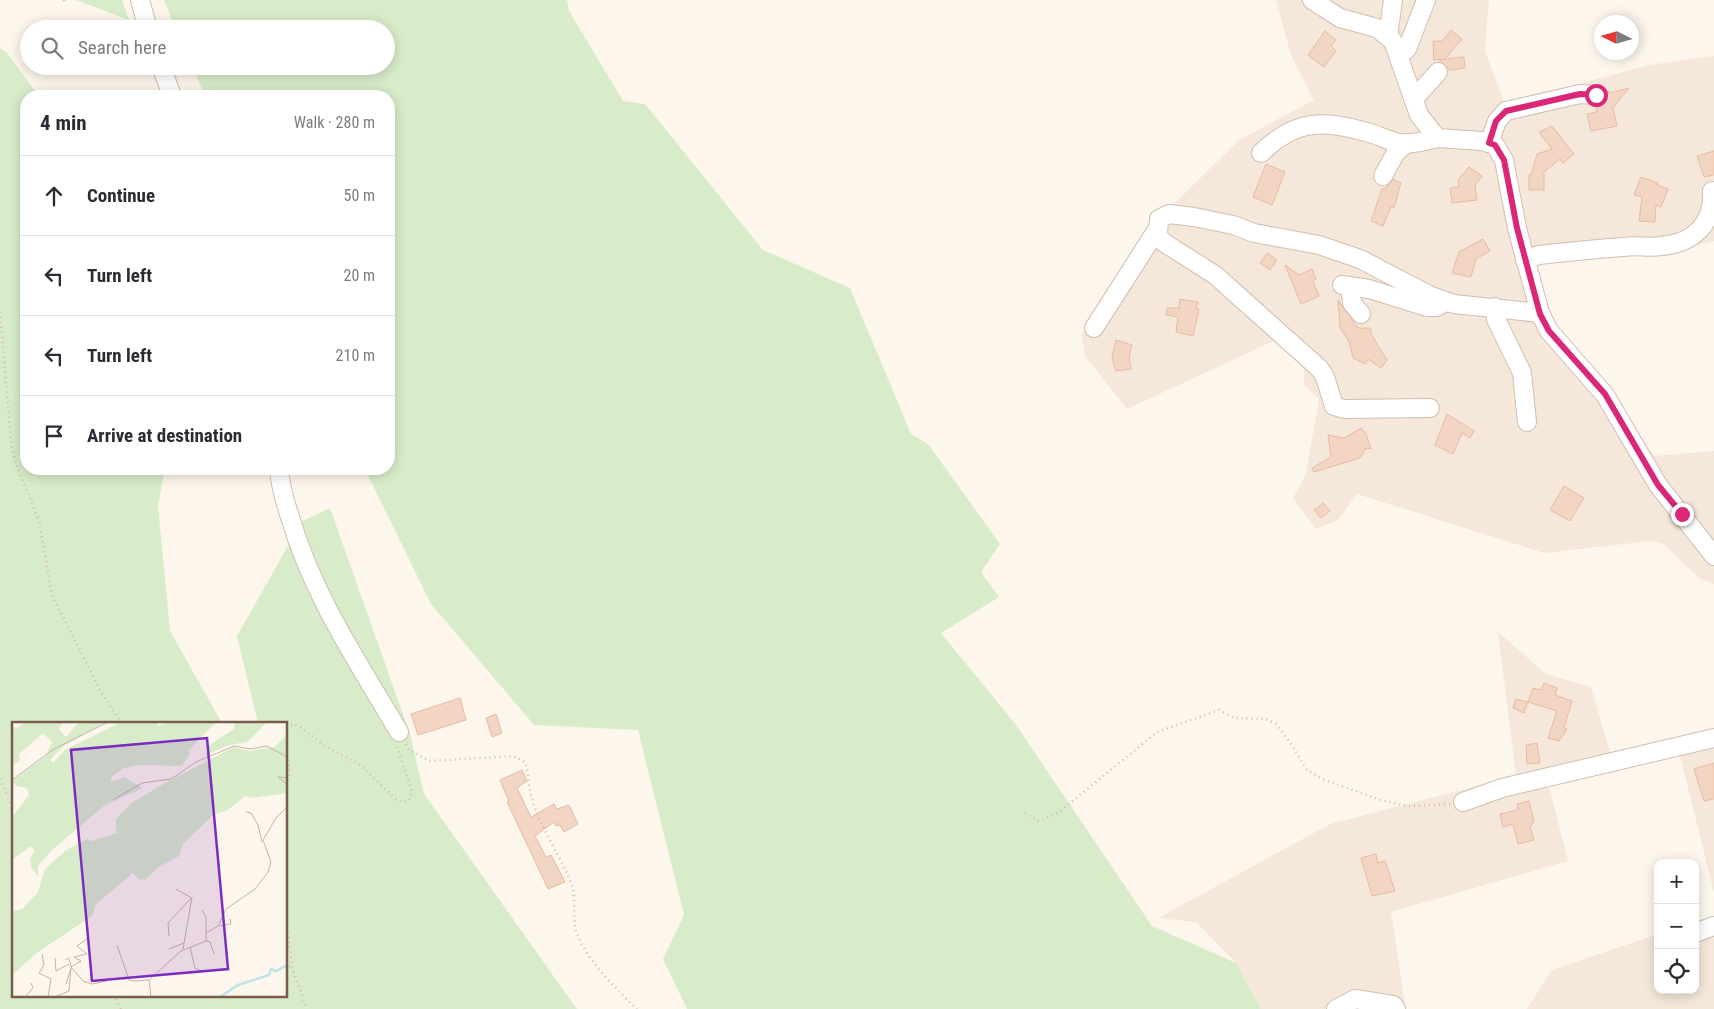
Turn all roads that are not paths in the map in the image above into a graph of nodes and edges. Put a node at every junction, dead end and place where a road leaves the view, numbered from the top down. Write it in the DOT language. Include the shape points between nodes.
graph roads {
  1 [pos="140,0"];
  2 [pos="1312,0"];
  3 [pos="1393,0"];
  4 [pos="1426,0"];
  5 [pos="146,20"];
  6 [pos="1388,37"];
  7 [pos="1399,55"];
  8 [pos="1438,72"];
  9 [pos="164,75"];
  10 [pos="170,90"];
  11 [pos="1596,95"];
  12 [pos="1414,99"];
  13 [pos="1437,138"];
  14 [pos="1407,143"];
  15 [pos="1489,143"];
  16 [pos="1261,153"];
  17 [pos="1383,176"];
  18 [pos="1712,191"];
  19 [pos="1158,228"];
  20 [pos="1525,260"];
  21 [pos="1447,301"];
  22 [pos="1496,307"];
  23 [pos="1362,314"];
  24 [pos="1540,314"];
  25 [pos="1094,328"];
  26 [pos="1430,408"];
  27 [pos="1527,422"];
  28 [pos="280,475"];
  29 [pos="1714,556"];
  30 [pos="1714,738"];
  31 [pos="397,739"];
  32 [pos="1463,802"];
  33 [pos="1714,926"];
  34 [pos="1699,932"];
  35 [pos="1336,1009"];
  36 [pos="1396,1009"];
  1 -- 5 [label="street"];
  2 -- 6 [label="street" via="1340,18 1376,28"];
  3 -- 6 [label="street"];
  4 -- 7 [label="street" via="1407,49"];
  6 -- 7 [label="street"];
  7 -- 12 [label="street"];
  8 -- 12 [label="street"];
  9 -- 10 [label="street"];
  11 -- 15 [label="street" via="1580,94 1506,111 1496,121"];
  12 -- 13 [label="street" via="1419,115"];
  13 -- 14 [label="street"];
  13 -- 15 [label="street"];
  14 -- 16 [label="street" via="1336,125 1318,124 1297,127"];
  14 -- 17 [label="street" via="1396,152"];
  15 -- 20 [label="street" via="1495,145 1504,160"];
  18 -- 20 [label="street" via="1711,215 1700,230 1682,241 1662,246 1539,255"];
  19 -- 21 [label="street" via="1160,219 1169,214 1319,245 1360,259"];
  19 -- 25 [label="street"];
  19 -- 26 [label="street" via="1163,242 1215,275 1320,369 1334,406 1344,409"];
  20 -- 24 [label="street"];
  21 -- 22 [label="street"];
  21 -- 23 [label="street" via="1437,307 1428,307 1346,285 1352,303"];
  22 -- 24 [label="street"];
  22 -- 27 [label="street" via="1496,319 1522,373"];
  24 -- 29 [label="street" via="1549,331 1605,394 1658,485"];
  28 -- 31 [label="street" via="308,569"];
  30 -- 32 [label="street" via="1502,788"];
  33 -- 34 [label="street"];
  35 -- 36 [label="street" via="1355,999 1384,1002"];
}
